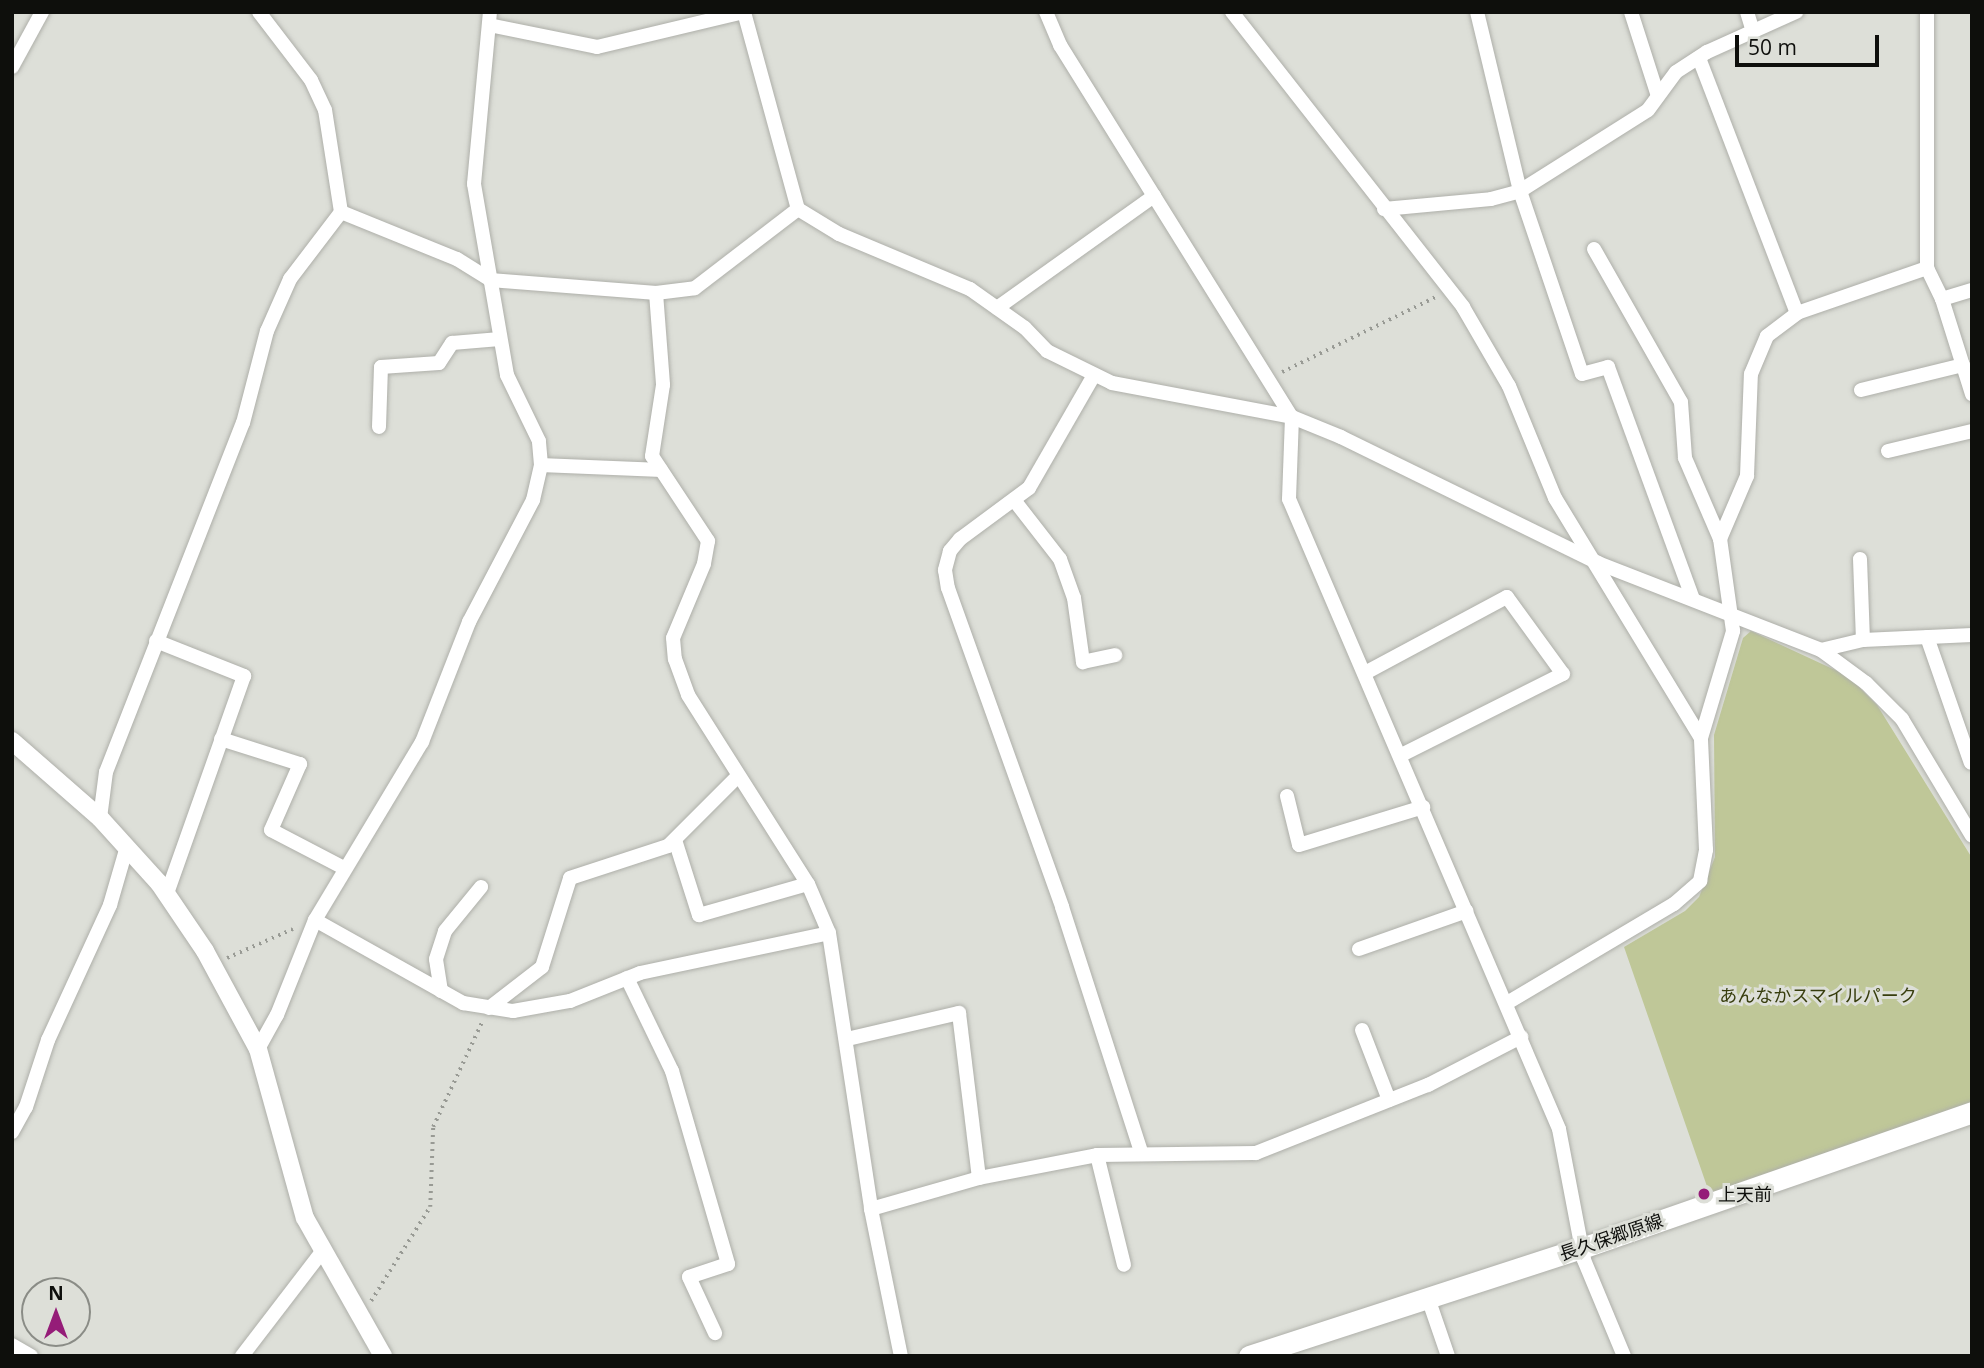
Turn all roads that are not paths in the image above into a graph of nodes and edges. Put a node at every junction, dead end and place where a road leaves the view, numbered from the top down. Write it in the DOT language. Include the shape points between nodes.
graph roads {
  1 [pos="42,12"];
  2 [pos="259,12"];
  3 [pos="744,12"];
  4 [pos="1046,12"];
  5 [pos="1231,12"];
  6 [pos="1478,12"];
  7 [pos="1631,12"];
  8 [pos="1747,12"];
  9 [pos="1796,12"];
  10 [pos="1927,12"];
  11 [pos="490,19"];
  12 [pos="1753,32"];
  13 [pos="1699,58"];
  14 [pos="12,67"];
  15 [pos="1658,96"];
  16 [pos="1520,191"];
  17 [pos="1154,196"];
  18 [pos="798,209"];
  19 [pos="1384,209"];
  20 [pos="341,212"];
  21 [pos="1594,249"];
  22 [pos="1927,268"];
  23 [pos="490,280"];
  24 [pos="1972,290"];
  25 [pos="656,293"];
  26 [pos="1942,299"];
  27 [pos="997,308"];
  28 [pos="1797,313"];
  29 [pos="500,339"];
  30 [pos="1962,365"];
  31 [pos="1094,375"];
  32 [pos="1861,390"];
  33 [pos="1972,394"];
  34 [pos="1292,417"];
  35 [pos="379,427"];
  36 [pos="1972,431"];
  37 [pos="1888,451"];
  38 [pos="541,465"];
  39 [pos="661,470"];
  40 [pos="1014,500"];
  41 [pos="1720,539"];
  42 [pos="1860,559"];
  43 [pos="1598,563"];
  44 [pos="1693,599"];
  45 [pos="1732,613"];
  46 [pos="1972,635"];
  47 [pos="1927,637"];
  48 [pos="1863,640"];
  49 [pos="156,642"];
  50 [pos="1821,650"];
  51 [pos="1115,654"];
  52 [pos="1365,673"];
  53 [pos="1700,738"];
  54 [pos="221,739"];
  55 [pos="12,741"];
  56 [pos="1401,755"];
  57 [pos="1971,763"];
  58 [pos="738,776"];
  59 [pos="1287,796"];
  60 [pos="1423,807"];
  61 [pos="100,818"];
  62 [pos="1972,836"];
  63 [pos="675,839"];
  64 [pos="126,850"];
  65 [pos="344,868"];
  66 [pos="808,884"];
  67 [pos="481,887"];
  68 [pos="167,894"];
  69 [pos="1467,911"];
  70 [pos="315,920"];
  71 [pos="828,933"];
  72 [pos="1359,949"];
  73 [pos="627,978"];
  74 [pos="441,991"];
  75 [pos="1507,1003"];
  76 [pos="489,1008"];
  77 [pos="1362,1030"];
  78 [pos="1521,1037"];
  79 [pos="847,1039"];
  80 [pos="258,1049"];
  81 [pos="1389,1100"];
  82 [pos="1972,1112"];
  83 [pos="12,1132"];
  84 [pos="1141,1151"];
  85 [pos="1097,1155"];
  86 [pos="979,1178"];
  87 [pos="871,1209"];
  88 [pos="1582,1248"];
  89 [pos="321,1253"];
  90 [pos="1124,1265"];
  91 [pos="1428,1298"];
  92 [pos="715,1333"];
  93 [pos="12,1345"];
  94 [pos="30,1356"];
  95 [pos="242,1356"];
  96 [pos="383,1356"];
  97 [pos="901,1356"];
  98 [pos="1249,1356"];
  99 [pos="1448,1356"];
  100 [pos="1624,1356"];
  1 -- 14 [label="street"];
  2 -- 20 [label="street" via="311,80 325,110"];
  3 -- 11 [label="street" via="597,47"];
  3 -- 18 [label="street"];
  4 -- 17 [label="street" via="1060,45"];
  5 -- 19 [label="street"];
  6 -- 16 [label="street"];
  7 -- 15 [label="street"];
  8 -- 12 [label="street"];
  9 -- 12 [label="street"];
  10 -- 22 [label="street"];
  11 -- 23 [label="street" via="474,184"];
  12 -- 13 [label="street"];
  13 -- 15 [label="street" via="1676,72"];
  13 -- 28 [label="street"];
  15 -- 16 [label="street" via="1648,110"];
  16 -- 19 [label="street" via="1491,199"];
  16 -- 44 [label="street" via="1582,374 1608,367"];
  17 -- 27 [label="street"];
  17 -- 34 [label="street"];
  18 -- 25 [label="street" via="695,288"];
  18 -- 27 [label="street" via="839,234 970,289"];
  19 -- 43 [label="street" via="1449,290 1509,386 1555,498"];
  20 -- 23 [label="street" via="457,259"];
  20 -- 49 [label="street" via="290,279 267,331 243,423"];
  21 -- 41 [label="street" via="1681,402 1685,458"];
  22 -- 26 [label="street"];
  22 -- 28 [label="street"];
  23 -- 25 [label="street"];
  23 -- 29 [label="street"];
  24 -- 26 [label="street"];
  25 -- 39 [label="street" via="663,385 652,456"];
  26 -- 30 [label="street"];
  27 -- 31 [label="street" via="1047,351"];
  28 -- 41 [label="street" via="1767,336 1751,374 1747,476"];
  29 -- 35 [label="street" via="452,343 439,363 381,367"];
  29 -- 38 [label="street" via="507,375 539,441"];
  30 -- 32 [label="street"];
  30 -- 33 [label="street"];
  31 -- 34 [label="street" via="1183,399 1247,405"];
  31 -- 40 [label="street" via="1029,488"];
  34 -- 43 [label="street"];
  34 -- 52 [label="street" via="1289,499"];
  36 -- 37 [label="street"];
  38 -- 39 [label="street"];
  38 -- 65 [label="street" via="533,500 469,622 422,742"];
  39 -- 58 [label="street" via="708,541 704,564 673,638 676,659 688,695"];
  40 -- 51 [label="street" via="1060,559 1074,598 1083,662"];
  40 -- 84 [label="street" via="950,551 947,588 1066,920"];
  41 -- 45 [label="street"];
  42 -- 48 [label="street"];
  43 -- 44 [label="street"];
  43 -- 53 [label="street"];
  44 -- 45 [label="street"];
  45 -- 50 [label="street"];
  45 -- 53 [label="street" via="1732,631"];
  46 -- 47 [label="street"];
  47 -- 48 [label="street"];
  47 -- 57 [label="street"];
  48 -- 50 [label="street"];
  49 -- 54 [label="street" via="244,676"];
  49 -- 61 [label="street" via="106,772"];
  50 -- 62 [label="street" via="1866,683 1902,719"];
  52 -- 56 [label="street"];
  52 -- 56 [label="street" via="1507,597 1563,674"];
  53 -- 75 [label="street" via="1706,850 1700,881 1674,904"];
  54 -- 65 [label="street" via="300,764 271,830"];
  54 -- 68 [label="street"];
  55 -- 61 [label="street"];
  56 -- 60 [label="street"];
  58 -- 63 [label="street"];
  58 -- 66 [label="street"];
  59 -- 60 [label="street" via="1299,845"];
  60 -- 69 [label="street"];
  61 -- 64 [label="street"];
  63 -- 66 [label="street" via="699,915"];
  63 -- 76 [label="street" via="668,846 570,878 542,967"];
  64 -- 68 [label="street"];
  64 -- 83 [label="street" via="110,905"];
  65 -- 70 [label="street"];
  66 -- 71 [label="street"];
  67 -- 74 [label="street" via="445,931 436,959"];
  68 -- 80 [label="street" via="214,964"];
  69 -- 72 [label="street"];
  69 -- 75 [label="street"];
  70 -- 74 [label="street"];
  70 -- 80 [label="street" via="277,1015"];
  71 -- 73 [label="street"];
  71 -- 79 [label="street"];
  73 -- 76 [label="street" via="570,1001 513,1011"];
  73 -- 92 [label="street" via="672,1071 728,1264 689,1276"];
  74 -- 76 [label="street" via="463,1003"];
  75 -- 78 [label="street"];
  77 -- 81 [label="street"];
  78 -- 81 [label="street"];
  78 -- 88 [label="street" via="1559,1129"];
  79 -- 86 [label="street" via="959,1013"];
  79 -- 87 [label="street"];
  80 -- 89 [label="street" via="305,1218"];
  81 -- 84 [label="street" via="1256,1153"];
  82 -- 88 [label="main road, 長久保郷原線"];
  84 -- 85 [label="street"];
  85 -- 86 [label="street"];
  85 -- 90 [label="street"];
  86 -- 87 [label="street"];
  87 -- 97 [label="street"];
  88 -- 91 [label="main road, 長久保郷原線"];
  88 -- 100 [label="street" via="1593,1287"];
  89 -- 95 [label="street"];
  89 -- 96 [label="street"];
  91 -- 98 [label="main road, 長久保郷原線"];
  91 -- 99 [label="street"];
  93 -- 94 [label="street"];
}
